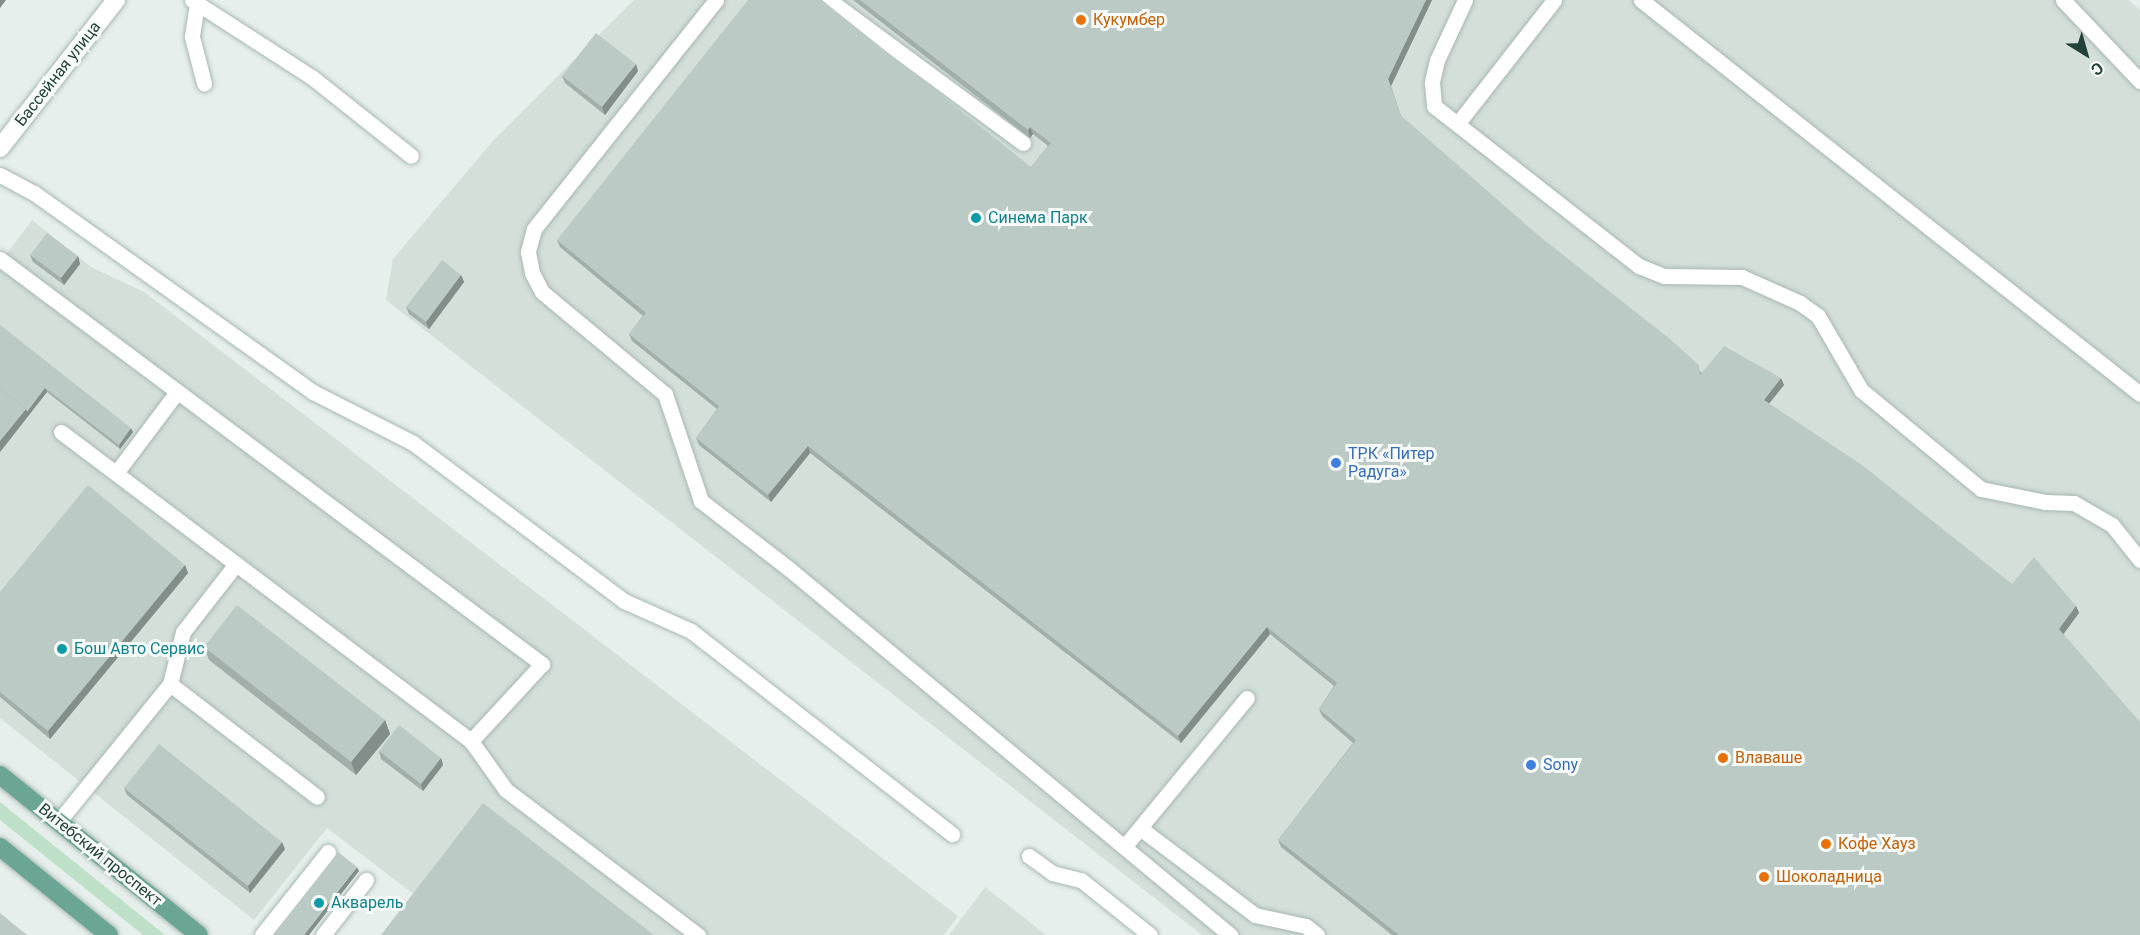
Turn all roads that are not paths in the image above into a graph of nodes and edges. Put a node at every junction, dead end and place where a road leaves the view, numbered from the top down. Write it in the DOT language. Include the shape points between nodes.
graph roads {
  1 [pos="116,0"];
  2 [pos="716,0"];
  3 [pos="829,0"];
  4 [pos="1465,0"];
  5 [pos="1554,0"];
  6 [pos="1641,0"];
  7 [pos="2063,0"];
  8 [pos="194,2"];
  9 [pos="2140,81"];
  10 [pos="204,83"];
  11 [pos="1458,123"];
  12 [pos="1023,143"];
  13 [pos="0,148"];
  14 [pos="411,156"];
  15 [pos="0,175"];
  16 [pos="0,259"];
  17 [pos="177,392"];
  18 [pos="2140,394"];
  19 [pos="61,432"];
  20 [pos="116,473"];
  21 [pos="2140,560"];
  22 [pos="236,564"];
  23 [pos="170,684"];
  24 [pos="1247,698"];
  25 [pos="471,741"];
  26 [pos="0,775"];
  27 [pos="317,797"];
  28 [pos="58,821"];
  29 [pos="1140,828"];
  30 [pos="952,834"];
  31 [pos="0,847"];
  32 [pos="1124,847"];
  33 [pos="328,852"];
  34 [pos="1029,856"];
  35 [pos="366,880"];
  36 [pos="109,935"];
  37 [pos="199,935"];
  38 [pos="262,935"];
  39 [pos="323,935"];
  40 [pos="698,935"];
  41 [pos="1150,935"];
  42 [pos="1230,935"];
  43 [pos="1317,935"];
  1 -- 13 [label="street, Бассейная улица"];
  2 -- 32 [label="lane" via="534,229 528,252 532,273 542,292 665,394 701,501 788,568"];
  3 -- 12 [label="lane"];
  4 -- 11 [label="lane" via="1437,60 1432,82 1434,106"];
  5 -- 11 [label="lane"];
  6 -- 18 [label="lane"];
  7 -- 9 [label="lane"];
  8 -- 10 [label="lane" via="192,37"];
  8 -- 14 [label="lane" via="313,78"];
  11 -- 21 [label="lane" via="1639,266 1665,276 1742,277 1800,303 1818,316 1861,390 1981,489 2045,502 2074,503 2112,525"];
  15 -- 30 [label="lane" via="34,193 313,392 413,443 624,601 691,631"];
  16 -- 17 [label="lane"];
  17 -- 20 [label="lane"];
  17 -- 25 [label="lane" via="542,664"];
  19 -- 20 [label="lane"];
  20 -- 22 [label="lane"];
  22 -- 23 [label="lane" via="183,632"];
  22 -- 25 [label="lane"];
  23 -- 27 [label="lane"];
  23 -- 28 [label="lane"];
  24 -- 29 [label="lane"];
  25 -- 40 [label="lane" via="506,790"];
  26 -- 28 [label="main road, Витебский проспект"];
  28 -- 37 [label="main road, Витебский проспект"];
  29 -- 32 [label="lane"];
  29 -- 43 [label="lane" via="1255,915 1306,926"];
  31 -- 36 [label="main road"];
  32 -- 42 [label="lane"];
  33 -- 38 [label="lane"];
  34 -- 41 [label="lane" via="1052,873 1081,880"];
  35 -- 39 [label="lane"];
}
